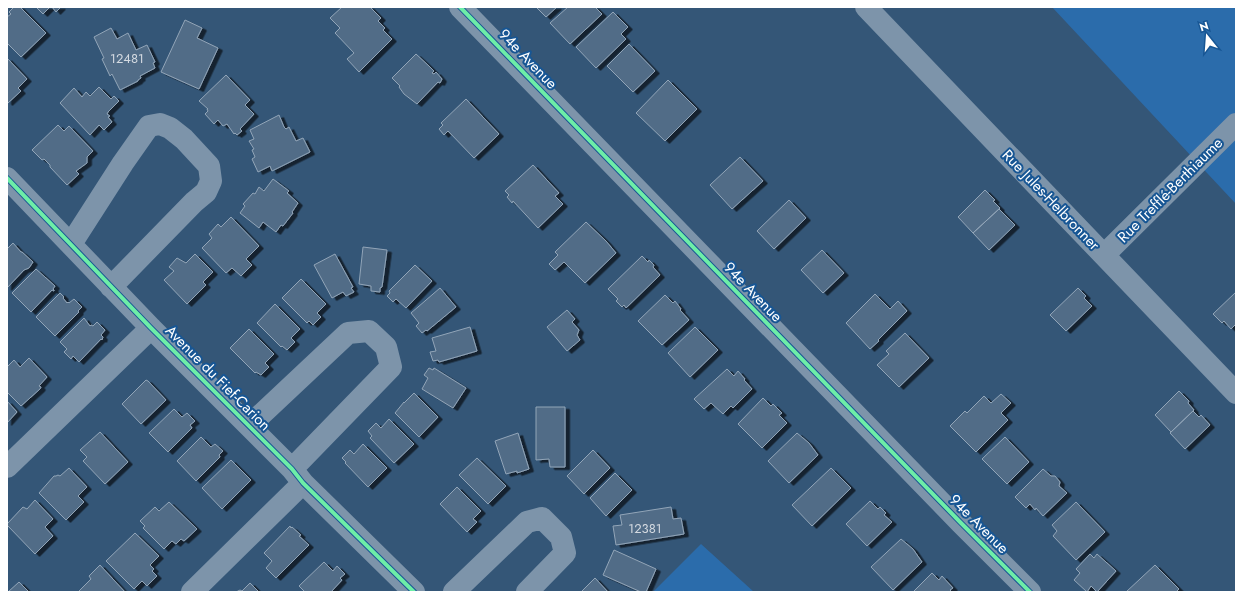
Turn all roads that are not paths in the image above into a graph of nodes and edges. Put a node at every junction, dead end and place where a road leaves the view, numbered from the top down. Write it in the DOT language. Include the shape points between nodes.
graph roads {
  1 [pos="460,7"];
  2 [pos="866,7"];
  3 [pos="1236,124"];
  4 [pos="7,178"];
  5 [pos="71,244"];
  6 [pos="1104,255"];
  7 [pos="111,287"];
  8 [pos="151,328"];
  9 [pos="1236,393"];
  10 [pos="249,426"];
  11 [pos="7,467"];
  12 [pos="298,476"];
  13 [pos="192,592"];
  14 [pos="414,592"];
  15 [pos="454,592"];
  16 [pos="526,592"];
  17 [pos="1030,592"];
  1 -- 17 [label="street, 94e Avenue"];
  2 -- 6 [label="street, Rue Jules-Helbronner"];
  3 -- 6 [label="street, Rue Trefflé-Berthiaume"];
  4 -- 5 [label="street, Avenue du Fief-Carion"];
  5 -- 7 [label="street, Avenue du Fief-Carion"];
  5 -- 7 [label="street" via="149,126 160,124 170,128 209,166 211,180 206,192"];
  6 -- 9 [label="street, Rue Jules-Helbronner"];
  7 -- 8 [label="street, Avenue du Fief-Carion"];
  8 -- 10 [label="street, Avenue du Fief-Carion"];
  8 -- 11 [label="street"];
  10 -- 12 [label="street, Avenue du Fief-Carion"];
  10 -- 12 [label="street, Avenue du Fief-Carion" via="348,333 369,330 386,347 390,367"];
  12 -- 13 [label="street"];
  12 -- 14 [label="street, Avenue du Fief-Carion"];
  15 -- 16 [label="street" via="527,522 542,518 561,537 564,553"];
}
